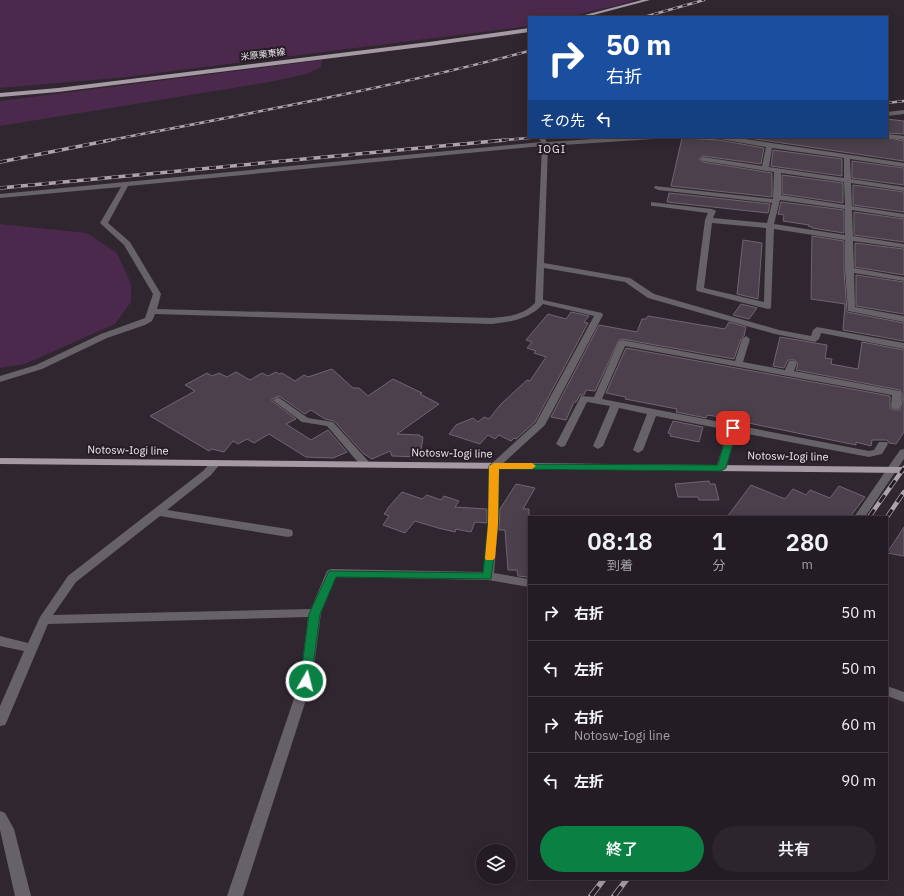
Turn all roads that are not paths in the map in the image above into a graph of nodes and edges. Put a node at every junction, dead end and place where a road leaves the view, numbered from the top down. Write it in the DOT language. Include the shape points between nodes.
graph roads {
  1 [pos="648,0"];
  2 [pos="584,16"];
  3 [pos="528,30"];
  4 [pos="0,95"];
  5 [pos="904,112"];
  6 [pos="888,114"];
  7 [pos="888,114"];
  8 [pos="904,116"];
  9 [pos="888,136"];
  10 [pos="626,138"];
  11 [pos="725,138"];
  12 [pos="904,138"];
  13 [pos="543,141"];
  14 [pos="769,146"];
  15 [pos="846,157"];
  16 [pos="703,159"];
  17 [pos="904,165"];
  18 [pos="765,168"];
  19 [pos="778,170"];
  20 [pos="847,180"];
  21 [pos="126,184"];
  22 [pos="658,188"];
  23 [pos="904,189"];
  24 [pos="0,196"];
  25 [pos="777,199"];
  26 [pos="654,204"];
  27 [pos="847,207"];
  28 [pos="904,216"];
  29 [pos="709,220"];
  30 [pos="770,226"];
  31 [pos="849,237"];
  32 [pos="904,246"];
  33 [pos="541,265"];
  34 [pos="849,270"];
  35 [pos="904,280"];
  36 [pos="539,301"];
  37 [pos="151,311"];
  38 [pos="904,319"];
  39 [pos="746,339"];
  40 [pos="904,346"];
  41 [pos="792,363"];
  42 [pos="738,364"];
  43 [pos="789,373"];
  44 [pos="0,379"];
  45 [pos="278,400"];
  46 [pos="597,401"];
  47 [pos="616,404"];
  48 [pos="896,407"];
  49 [pos="652,412"];
  50 [pos="733,428"];
  51 [pos="561,444"];
  52 [pos="883,444"];
  53 [pos="598,446"];
  54 [pos="638,450"];
  55 [pos="904,452"];
  56 [pos="0,461"];
  57 [pos="216,463"];
  58 [pos="366,465"];
  59 [pos="494,466"];
  60 [pos="721,468"];
  61 [pos="892,470"];
  62 [pos="904,470"];
  63 [pos="158,512"];
  64 [pos="861,516"];
  65 [pos="288,533"];
  66 [pos="488,576"];
  67 [pos="528,583"];
  68 [pos="315,614"];
  69 [pos="44,620"];
  70 [pos="0,641"];
  71 [pos="32,648"];
  72 [pos="888,691"];
  73 [pos="904,697"];
  74 [pos="0,721"];
  75 [pos="0,817"];
  76 [pos="23,896"];
  77 [pos="235,896"];
  1 -- 2 [label="main road"];
  3 -- 4 [label="main road, 米原栗東線" via="58,90"];
  5 -- 6 [label="street"];
  7 -- 8 [label="street"];
  9 -- 12 [label="street"];
  10 -- 13 [label="street"];
  11 -- 14 [label="street"];
  13 -- 21 [label="street"];
  13 -- 33 [label="street"];
  14 -- 15 [label="street"];
  14 -- 18 [label="street"];
  15 -- 17 [label="street"];
  15 -- 20 [label="street"];
  16 -- 18 [label="street"];
  18 -- 19 [label="street"];
  19 -- 20 [label="street"];
  19 -- 25 [label="street"];
  20 -- 23 [label="street"];
  20 -- 27 [label="street"];
  21 -- 24 [label="street"];
  21 -- 37 [label="street" via="104,223 127,244 157,294"];
  22 -- 25 [label="street"];
  25 -- 27 [label="street"];
  25 -- 30 [label="street"];
  26 -- 29 [label="street" via="712,211"];
  27 -- 28 [label="street"];
  27 -- 31 [label="street"];
  29 -- 30 [label="street"];
  29 -- 30 [label="street" via="700,289 768,306"];
  30 -- 31 [label="street"];
  31 -- 32 [label="street"];
  31 -- 34 [label="street"];
  33 -- 36 [label="street"];
  33 -- 40 [label="street" via="627,280 655,297 778,332 815,339 817,330"];
  34 -- 35 [label="street"];
  34 -- 38 [label="street" via="851,309"];
  36 -- 37 [label="street" via="531,312 507,320 492,321"];
  36 -- 59 [label="street" via="599,314 540,425"];
  37 -- 44 [label="street" via="149,319 142,323 104,336 39,367"];
  39 -- 42 [label="street"];
  41 -- 43 [label="street"];
  42 -- 43 [label="street"];
  42 -- 46 [label="street" via="622,343"];
  43 -- 48 [label="street" via="897,393"];
  45 -- 58 [label="street" via="304,420 330,424"];
  46 -- 47 [label="street"];
  46 -- 51 [label="street" via="584,398"];
  47 -- 49 [label="street"];
  47 -- 53 [label="street"];
  49 -- 50 [label="street"];
  49 -- 54 [label="street"];
  50 -- 52 [label="street" via="863,453 878,452"];
  50 -- 60 [label="street"];
  55 -- 61 [label="street"];
  56 -- 57 [label="main road, Notosw-Iogi line"];
  57 -- 58 [label="main road, Notosw-Iogi line"];
  57 -- 63 [label="street"];
  58 -- 59 [label="main road, Notosw-Iogi line"];
  59 -- 60 [label="main road, Notosw-Iogi line"];
  59 -- 66 [label="street" via="493,524"];
  60 -- 61 [label="main road, Notosw-Iogi line"];
  61 -- 62 [label="main road, Notosw-Iogi line"];
  61 -- 64 [label="street"];
  63 -- 65 [label="street"];
  63 -- 69 [label="street" via="72,580"];
  66 -- 67 [label="street"];
  66 -- 68 [label="street" via="332,574"];
  68 -- 69 [label="street"];
  68 -- 77 [label="street" via="306,681"];
  69 -- 71 [label="street"];
  70 -- 71 [label="street"];
  71 -- 74 [label="street"];
  72 -- 73 [label="street"];
  75 -- 76 [label="street" via="7,829"];
}
